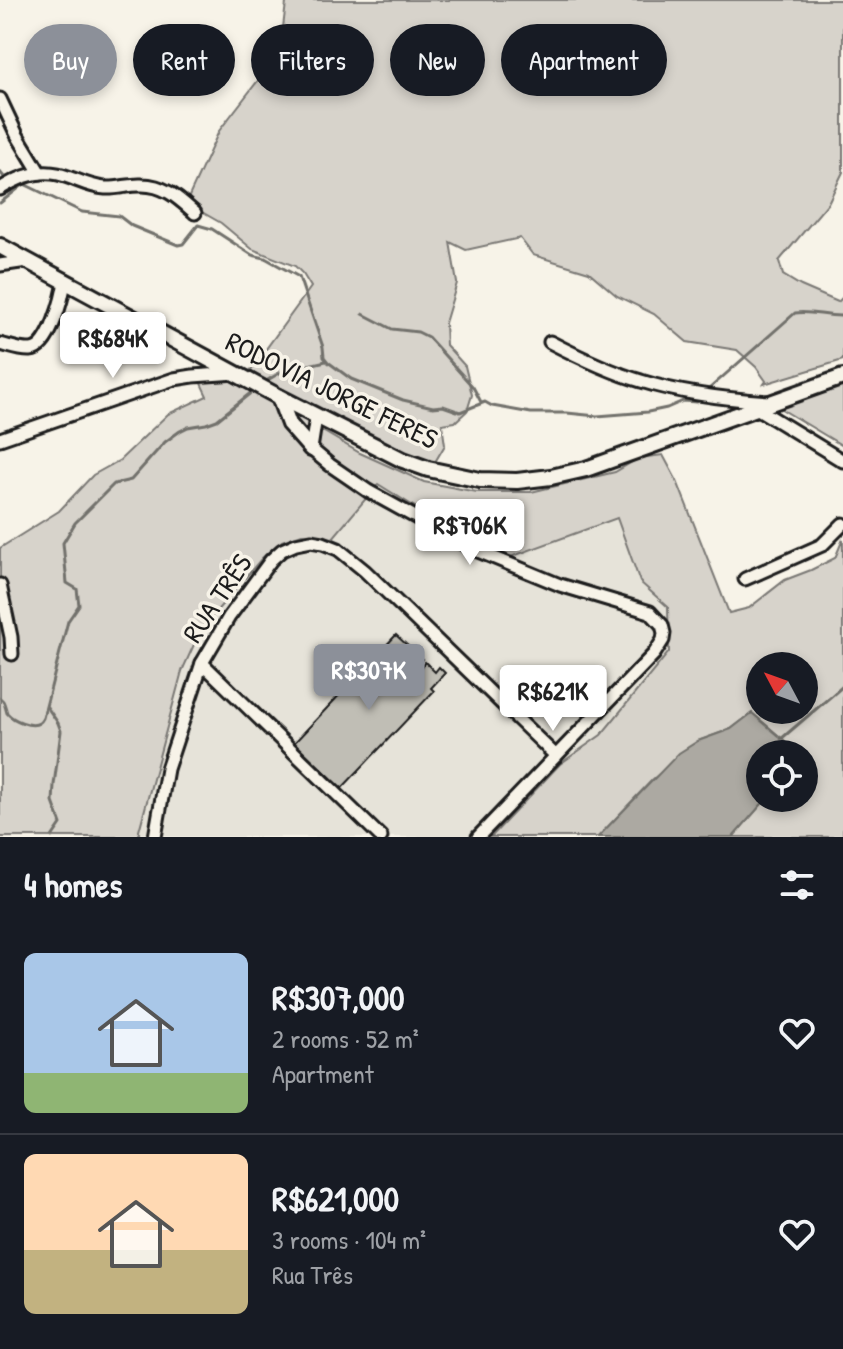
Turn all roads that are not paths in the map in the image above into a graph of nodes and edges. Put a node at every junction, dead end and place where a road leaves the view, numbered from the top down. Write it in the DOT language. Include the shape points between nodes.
graph roads {
  1 [pos="0,99"];
  2 [pos="40,173"];
  3 [pos="0,189"];
  4 [pos="195,213"];
  5 [pos="0,246"];
  6 [pos="28,261"];
  7 [pos="0,265"];
  8 [pos="65,280"];
  9 [pos="550,342"];
  10 [pos="0,344"];
  11 [pos="236,373"];
  12 [pos="843,377"];
  13 [pos="279,397"];
  14 [pos="774,402"];
  15 [pos="758,409"];
  16 [pos="316,417"];
  17 [pos="0,439"];
  18 [pos="311,449"];
  19 [pos="843,461"];
  20 [pos="843,524"];
  21 [pos="745,579"];
  22 [pos="0,585"];
  23 [pos="12,654"];
  24 [pos="202,663"];
  25 [pos="556,756"];
  26 [pos="155,837"];
  27 [pos="381,837"];
  28 [pos="478,837"];
  1 -- 2 [label="street"];
  2 -- 3 [label="street"];
  2 -- 4 [label="street" via="105,188 156,186"];
  5 -- 6 [label="main road, RODOVIA JORGE FERES"];
  6 -- 7 [label="street"];
  6 -- 8 [label="main road, RODOVIA JORGE FERES"];
  8 -- 10 [label="street" via="60,306 38,348"];
  8 -- 11 [label="main road, RODOVIA JORGE FERES"];
  9 -- 14 [label="street" via="642,381 697,394"];
  11 -- 13 [label="main road, RODOVIA JORGE FERES"];
  11 -- 17 [label="street" via="174,379"];
  12 -- 14 [label="main road, RODOVIA JORGE FERES"];
  13 -- 16 [label="main road, RODOVIA JORGE FERES"];
  13 -- 18 [label="main road" via="289,424"];
  14 -- 15 [label="main road, RODOVIA JORGE FERES"];
  15 -- 16 [label="main road, RODOVIA JORGE FERES" via="586,469 517,481 428,469"];
  15 -- 19 [label="street"];
  16 -- 18 [label="street"];
  18 -- 25 [label="street" via="368,491 473,549 560,585 650,612 662,625 663,640 654,654"];
  20 -- 21 [label="street" via="822,545"];
  22 -- 23 [label="street"];
  24 -- 25 [label="street, RUA TRÊS" via="271,560 296,544 323,543 365,571"];
  24 -- 26 [label="street, RUA TRÊS" via="167,769"];
  24 -- 27 [label="street"];
  25 -- 28 [label="street"];
}
